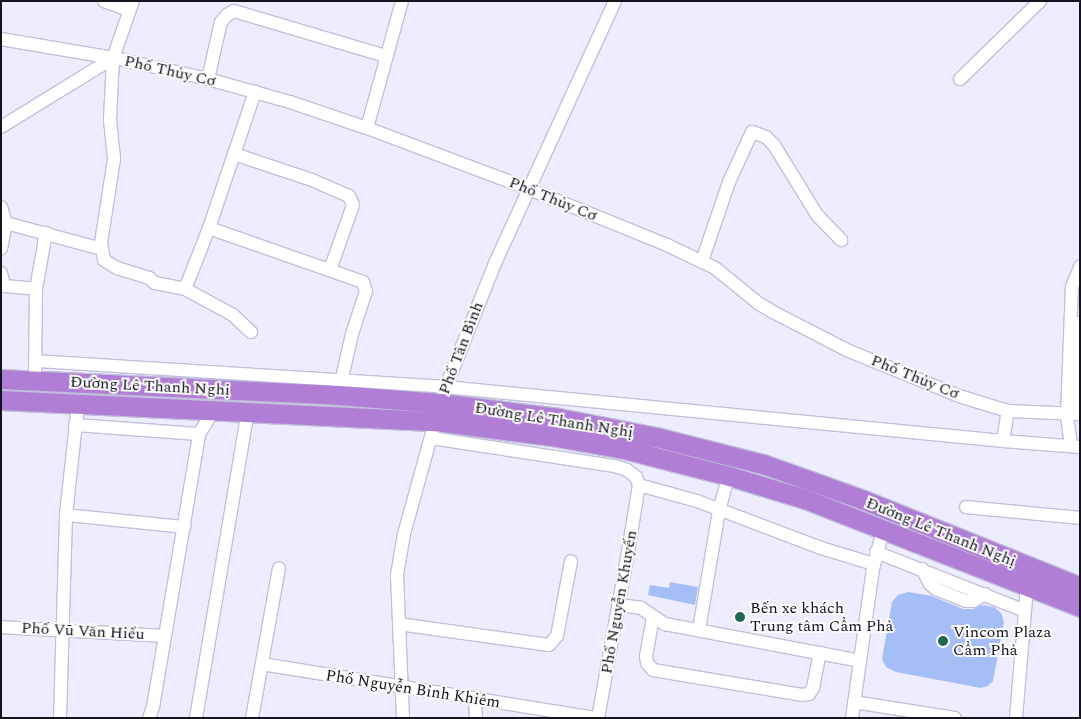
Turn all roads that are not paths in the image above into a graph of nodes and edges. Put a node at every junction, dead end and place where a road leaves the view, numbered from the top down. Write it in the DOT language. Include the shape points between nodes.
graph roads {
  1 [pos="104,1"];
  2 [pos="402,1"];
  3 [pos="615,1"];
  4 [pos="1040,1"];
  5 [pos="131,6"];
  6 [pos="1,39"];
  7 [pos="386,56"];
  8 [pos="113,58"];
  9 [pos="960,79"];
  10 [pos="208,80"];
  11 [pos="255,92"];
  12 [pos="1,127"];
  13 [pos="367,128"];
  14 [pos="234,154"];
  15 [pos="529,189"];
  16 [pos="1,207"];
  17 [pos="6,223"];
  18 [pos="209,228"];
  19 [pos="46,233"];
  20 [pos="841,240"];
  21 [pos="1,249"];
  22 [pos="102,249"];
  23 [pos="702,261"];
  24 [pos="330,270"];
  25 [pos="1078,270"];
  26 [pos="1,273"];
  27 [pos="36,289"];
  28 [pos="185,289"];
  29 [pos="251,332"];
  30 [pos="36,361"];
  31 [pos="1,379"];
  32 [pos="35,380"];
  33 [pos="340,388"];
  34 [pos="442,395"];
  35 [pos="1,400"];
  36 [pos="78,404"];
  37 [pos="214,410"];
  38 [pos="1008,411"];
  39 [pos="248,412"];
  40 [pos="1075,414"];
  41 [pos="75,425"];
  42 [pos="433,430"];
  43 [pos="199,434"];
  44 [pos="1003,441"];
  45 [pos="1075,446"];
  46 [pos="732,457"];
  47 [pos="729,476"];
  48 [pos="639,486"];
  49 [pos="966,507"];
  50 [pos="719,510"];
  51 [pos="66,515"];
  52 [pos="1080,518"];
  53 [pos="184,527"];
  54 [pos="883,530"];
  55 [pos="875,558"];
  56 [pos="571,561"];
  57 [pos="279,568"];
  58 [pos="1027,586"];
  59 [pos="1080,587"];
  60 [pos="618,605"];
  61 [pos="1080,607"];
  62 [pos="1025,611"];
  63 [pos="653,617"];
  64 [pos="399,624"];
  65 [pos="1,627"];
  66 [pos="62,629"];
  67 [pos="699,630"];
  68 [pos="165,636"];
  69 [pos="820,653"];
  70 [pos="860,661"];
  71 [pos="262,664"];
  72 [pos="402,687"];
  73 [pos="475,698"];
  74 [pos="854,702"];
  75 [pos="532,713"];
  76 [pos="60,718"];
  77 [pos="149,718"];
  78 [pos="196,718"];
  79 [pos="252,718"];
  80 [pos="402,718"];
  81 [pos="476,718"];
  82 [pos="597,718"];
  83 [pos="852,718"];
  84 [pos="955,718"];
  85 [pos="1016,718"];
  1 -- 5 [label="street"];
  2 -- 7 [label="street"];
  3 -- 15 [label="street, Phố Tân Bình"];
  4 -- 9 [label="street"];
  5 -- 8 [label="street"];
  6 -- 8 [label="street, Phố Thủy Cơ"];
  7 -- 10 [label="street" via="234,11 221,22"];
  7 -- 13 [label="street"];
  8 -- 10 [label="street, Phố Thủy Cơ"];
  8 -- 12 [label="street"];
  8 -- 22 [label="street" via="110,120 114,159"];
  10 -- 11 [label="street, Phố Thủy Cơ"];
  11 -- 13 [label="street, Phố Thủy Cơ"];
  11 -- 14 [label="street"];
  13 -- 15 [label="street, Phố Thủy Cơ"];
  14 -- 18 [label="street"];
  14 -- 24 [label="street" via="349,196 353,205"];
  15 -- 23 [label="street, Phố Thủy Cơ"];
  15 -- 34 [label="street, Phố Tân Bình"];
  16 -- 17 [label="street"];
  17 -- 19 [label="street"];
  17 -- 21 [label="street"];
  18 -- 24 [label="street"];
  18 -- 28 [label="street"];
  19 -- 22 [label="street"];
  19 -- 27 [label="street"];
  20 -- 23 [label="street" via="816,215 774,145 766,137 752,132 729,182"];
  22 -- 28 [label="street" via="104,260 117,268 133,271 155,283"];
  23 -- 38 [label="street, Phố Thủy Cơ" via="758,303 850,350 959,396"];
  24 -- 33 [label="street" via="355,278 366,286"];
  25 -- 40 [label="street" via="1072,287"];
  26 -- 27 [label="street" via="4,286"];
  27 -- 30 [label="street"];
  28 -- 29 [label="street" via="233,315"];
  30 -- 32 [label="street"];
  30 -- 33 [label="street"];
  31 -- 32 [label="highway, Đường Lê Thanh Nghị"];
  32 -- 33 [label="highway, Đường Lê Thanh Nghị"];
  33 -- 34 [label="highway, Đường Lê Thanh Nghị"];
  34 -- 42 [label="street, Phố Tân Bình"];
  34 -- 44 [label="street"];
  34 -- 46 [label="highway, Đường Lê Thanh Nghị" via="656,437"];
  35 -- 36 [label="highway, Đường Lê Thanh Nghị"];
  36 -- 37 [label="highway, Đường Lê Thanh Nghị"];
  36 -- 41 [label="street"];
  37 -- 39 [label="highway, Đường Lê Thanh Nghị"];
  37 -- 43 [label="street"];
  38 -- 40 [label="street, Phố Thủy Cơ"];
  38 -- 44 [label="street"];
  39 -- 42 [label="highway, Đường Lê Thanh Nghị"];
  39 -- 78 [label="street"];
  40 -- 45 [label="street"];
  41 -- 43 [label="street"];
  41 -- 51 [label="street"];
  42 -- 47 [label="highway, Đường Lê Thanh Nghị" via="551,436 624,449"];
  42 -- 48 [label="street" via="615,466 633,473"];
  42 -- 64 [label="street, Phố Tân Bình" via="404,534 397,575"];
  43 -- 53 [label="street"];
  44 -- 45 [label="street"];
  46 -- 47 [label="highway"];
  46 -- 59 [label="highway, Đường Lê Thanh Nghị" via="762,464 864,500"];
  47 -- 50 [label="street"];
  47 -- 54 [label="highway, Đường Lê Thanh Nghị" via="805,499"];
  48 -- 50 [label="street" via="697,500"];
  48 -- 60 [label="street, Phố Nguyễn Khuyến"];
  49 -- 52 [label="street"];
  50 -- 55 [label="street"];
  50 -- 67 [label="street"];
  51 -- 53 [label="street"];
  51 -- 66 [label="street"];
  53 -- 68 [label="street"];
  54 -- 55 [label="street"];
  54 -- 58 [label="highway, Đường Lê Thanh Nghị"];
  55 -- 62 [label="street" via="922,568 936,589 966,600 973,601 985,594"];
  55 -- 70 [label="street"];
  56 -- 64 [label="street" via="557,636 549,645"];
  57 -- 71 [label="street"];
  58 -- 61 [label="highway, Đường Lê Thanh Nghị"];
  58 -- 62 [label="street"];
  60 -- 63 [label="street" via="641,608"];
  60 -- 82 [label="street, Phố Nguyễn Khuyến"];
  62 -- 85 [label="street"];
  63 -- 67 [label="street" via="665,624"];
  63 -- 69 [label="street" via="646,656 653,670 802,695 809,694 813,688"];
  64 -- 72 [label="street, Phố Tân Bình"];
  65 -- 66 [label="street, Phố Vũ Văn Hiếu"];
  66 -- 68 [label="street, Phố Vũ Văn Hiếu"];
  66 -- 76 [label="street"];
  67 -- 69 [label="street"];
  68 -- 77 [label="street"];
  69 -- 70 [label="street"];
  70 -- 74 [label="street"];
  71 -- 72 [label="street, Phố Nguyễn Bỉnh Khiêm"];
  71 -- 79 [label="street"];
  72 -- 73 [label="street, Phố Nguyễn Bỉnh Khiêm"];
  72 -- 80 [label="street, Phố Tân Bình"];
  73 -- 75 [label="street, Phố Nguyễn Bỉnh Khiêm"];
  73 -- 81 [label="street"];
  74 -- 83 [label="street"];
  74 -- 84 [label="street"];
  75 -- 82 [label="street, Phố Nguyễn Bỉnh Khiêm"];
}
